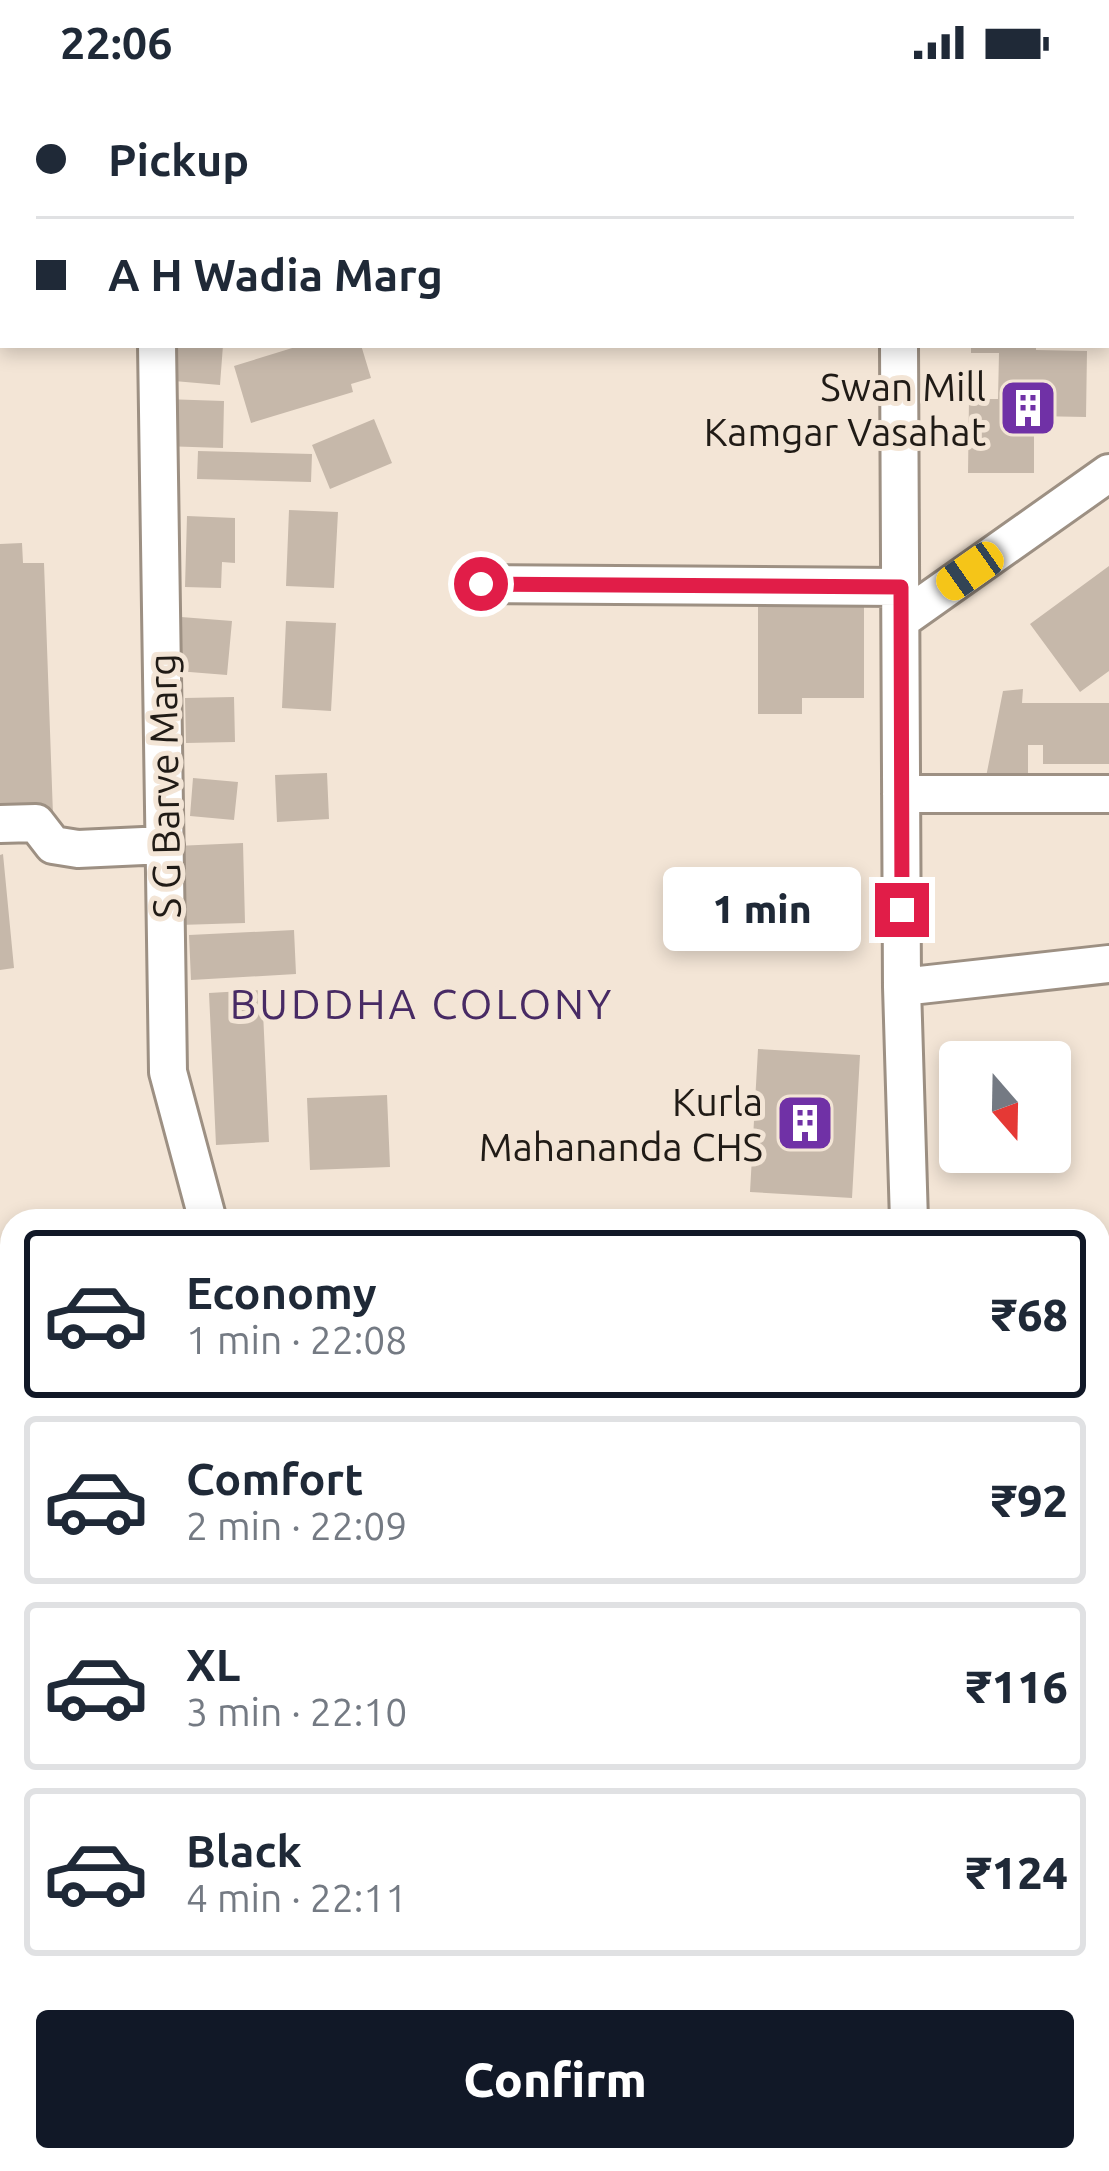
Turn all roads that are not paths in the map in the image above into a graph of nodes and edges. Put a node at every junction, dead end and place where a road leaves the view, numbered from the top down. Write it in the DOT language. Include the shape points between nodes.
graph roads {
  1 [pos="157,348"];
  2 [pos="899,348"];
  3 [pos="1109,472"];
  4 [pos="481,584"];
  5 [pos="901,603"];
  6 [pos="901,794"];
  7 [pos="1109,794"];
  8 [pos="0,824"];
  9 [pos="164,845"];
  10 [pos="1109,964"];
  11 [pos="902,987"];
  12 [pos="205,1209"];
  13 [pos="909,1209"];
  1 -- 9 [label="street, S G Barve Marg"];
  2 -- 5 [label="street"];
  3 -- 5 [label="street"];
  4 -- 5 [label="street"];
  5 -- 6 [label="street"];
  6 -- 7 [label="street"];
  6 -- 11 [label="street"];
  8 -- 9 [label="street" via="36,823 53,845 77,849"];
  9 -- 12 [label="street, S G Barve Marg" via="168,1072"];
  10 -- 11 [label="street"];
  11 -- 13 [label="street"];
}
